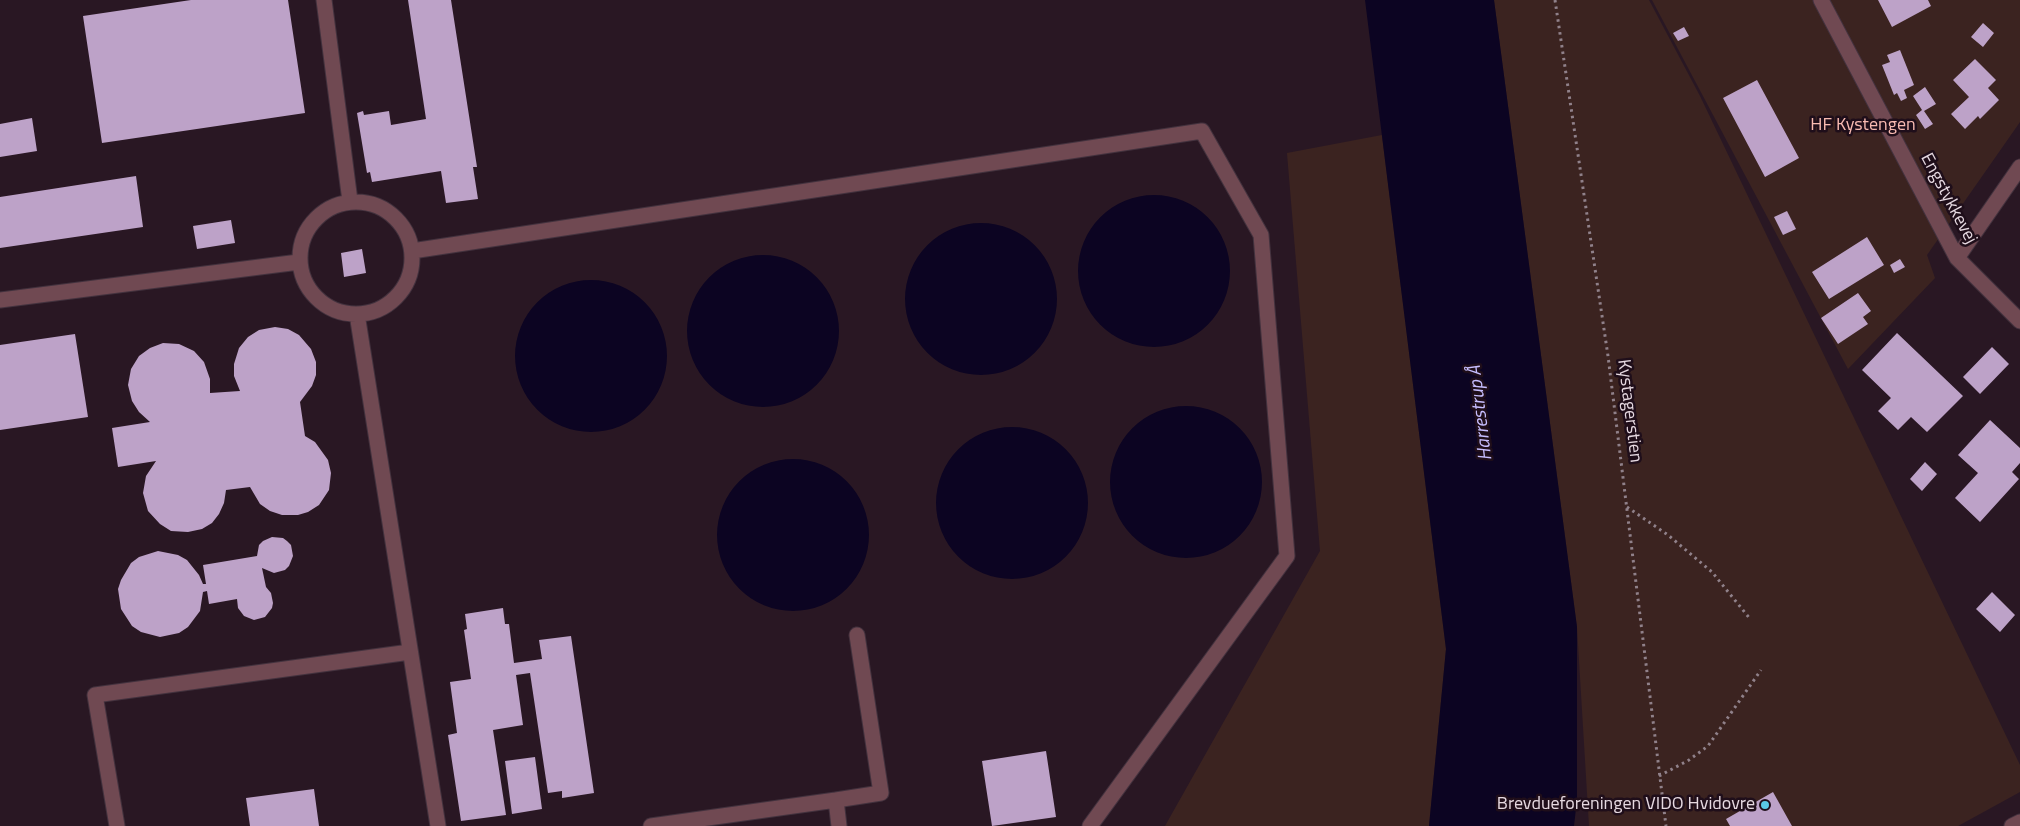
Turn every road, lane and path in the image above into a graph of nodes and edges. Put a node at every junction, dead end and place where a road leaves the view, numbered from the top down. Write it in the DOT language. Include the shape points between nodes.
graph roads {
  1 [pos="324,0"];
  2 [pos="1555,0"];
  3 [pos="1821,0"];
  4 [pos="2020,167"];
  5 [pos="350,201"];
  6 [pos="412,251"];
  7 [pos="1957,258"];
  8 [pos="300,262"];
  9 [pos="0,300"];
  10 [pos="357,314"];
  11 [pos="2020,321"];
  12 [pos="1627,506"];
  13 [pos="1751,620"];
  14 [pos="857,635"];
  15 [pos="410,652"];
  16 [pos="1760,670"];
  17 [pos="1659,776"];
  18 [pos="836,800"];
  19 [pos="2020,822"];
  20 [pos="117,826"];
  21 [pos="438,826"];
  22 [pos="651,826"];
  23 [pos="839,826"];
  24 [pos="1090,826"];
  25 [pos="1666,826"];
  26 [pos="2012,826"];
  1 -- 5 [label="street"];
  2 -- 12 [label="path, Kystagerstien"];
  3 -- 7 [label="street, Engstykkevej"];
  4 -- 7 [label="street"];
  5 -- 6 [label="street" via="367,202 384,209 407,234"];
  5 -- 8 [label="street" via="318,215 307,229 301,245"];
  6 -- 10 [label="street" via="411,270 404,287 392,301 376,311"];
  6 -- 24 [label="street" via="1202,131 1261,235 1287,556"];
  7 -- 11 [label="street, Engstykkevej"];
  8 -- 9 [label="street"];
  8 -- 10 [label="street" via="303,278 325,305 340,312"];
  10 -- 15 [label="street"];
  12 -- 13 [label="path" via="1712,572"];
  12 -- 17 [label="path, Kystagerstien"];
  14 -- 18 [label="street" via="881,792"];
  15 -- 20 [label="street" via="95,695"];
  15 -- 21 [label="street"];
  16 -- 17 [label="path" via="1708,746"];
  17 -- 25 [label="path, Kystagerstien"];
  18 -- 22 [label="street"];
  18 -- 23 [label="street"];
  19 -- 26 [label="street"];
}
